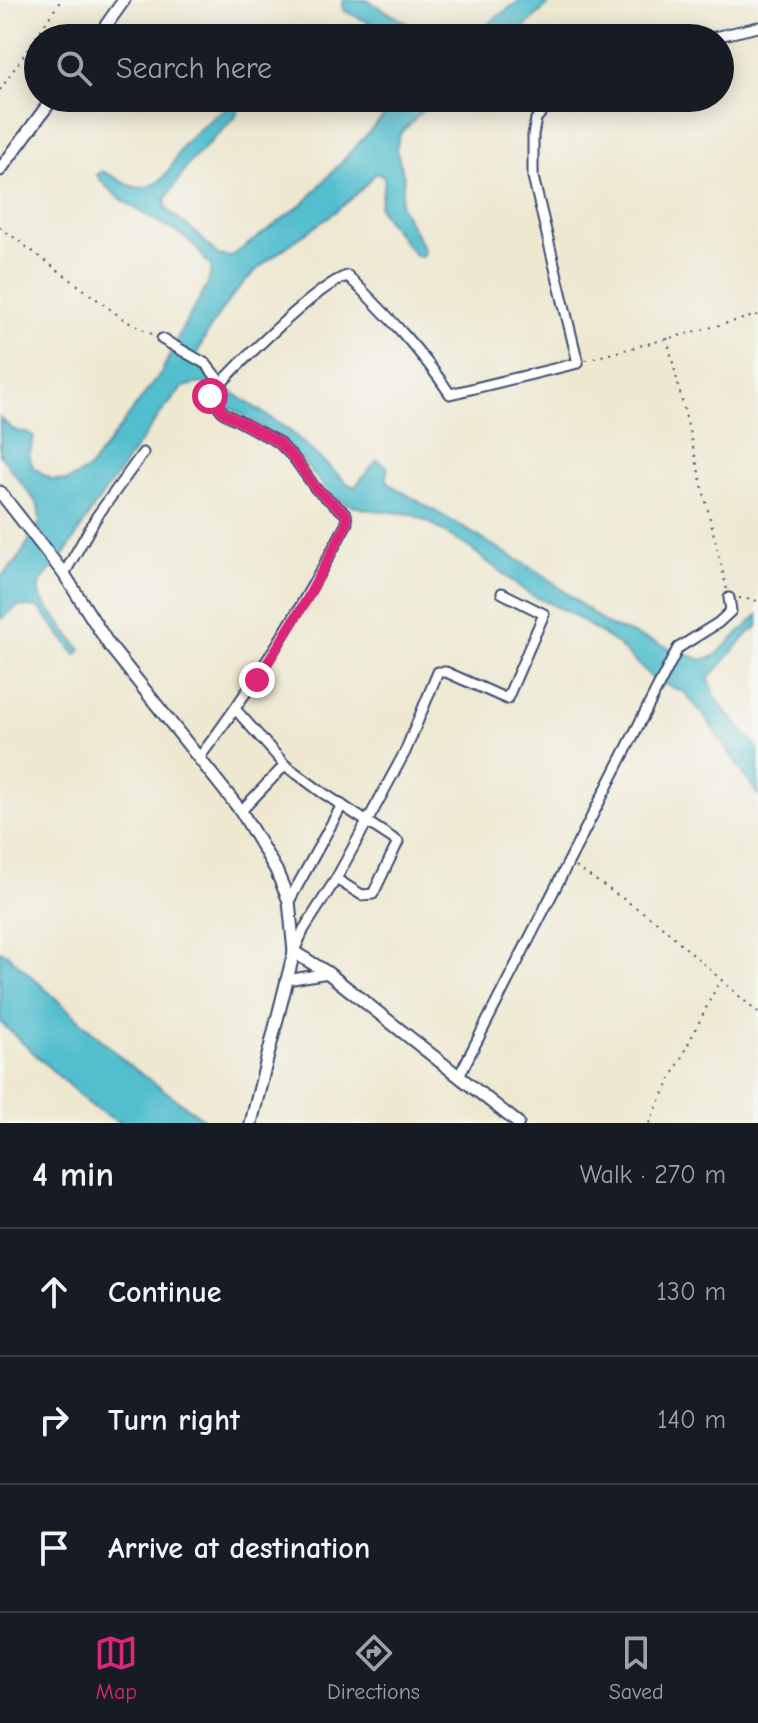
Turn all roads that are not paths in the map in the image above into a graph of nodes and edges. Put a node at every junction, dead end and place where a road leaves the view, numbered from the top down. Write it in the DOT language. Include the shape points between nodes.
graph roads {
  1 [pos="124,0"];
  2 [pos="107,24"];
  3 [pos="758,27"];
  4 [pos="734,32"];
  5 [pos="43,112"];
  6 [pos="542,112"];
  7 [pos="0,170"];
  8 [pos="162,339"];
  9 [pos="221,383"];
  10 [pos="143,453"];
  11 [pos="0,492"];
  12 [pos="62,571"];
  13 [pos="502,593"];
  14 [pos="729,598"];
  15 [pos="236,710"];
  16 [pos="199,758"];
  17 [pos="285,765"];
  18 [pos="342,805"];
  19 [pos="241,811"];
  20 [pos="367,820"];
  21 [pos="336,879"];
  22 [pos="289,901"];
  23 [pos="294,952"];
  24 [pos="328,973"];
  25 [pos="287,980"];
  26 [pos="459,1076"];
  27 [pos="251,1123"];
  28 [pos="518,1123"];
  1 -- 2 [label="street"];
  3 -- 4 [label="street"];
  5 -- 7 [label="street"];
  6 -- 9 [label="street" via="536,119 533,168 578,363 450,394 387,314 348,276 303,305"];
  8 -- 9 [label="street" via="206,364"];
  9 -- 15 [label="street" via="210,396 224,413 278,442 316,489 346,514 347,523 307,599"];
  10 -- 12 [label="street"];
  11 -- 12 [label="street"];
  12 -- 16 [label="street" via="109,645"];
  13 -- 20 [label="street" via="544,614 507,699 438,672 405,752"];
  14 -- 26 [label="street" via="731,611 678,648"];
  15 -- 16 [label="street"];
  15 -- 17 [label="street"];
  16 -- 19 [label="street"];
  17 -- 18 [label="street"];
  17 -- 19 [label="street"];
  18 -- 20 [label="street"];
  18 -- 22 [label="street"];
  19 -- 22 [label="street"];
  20 -- 21 [label="street"];
  20 -- 21 [label="street" via="398,842 373,894 362,895"];
  21 -- 23 [label="street"];
  22 -- 23 [label="street"];
  23 -- 24 [label="street"];
  23 -- 25 [label="street"];
  24 -- 25 [label="street"];
  24 -- 26 [label="street"];
  25 -- 27 [label="street"];
  26 -- 28 [label="street"];
}
